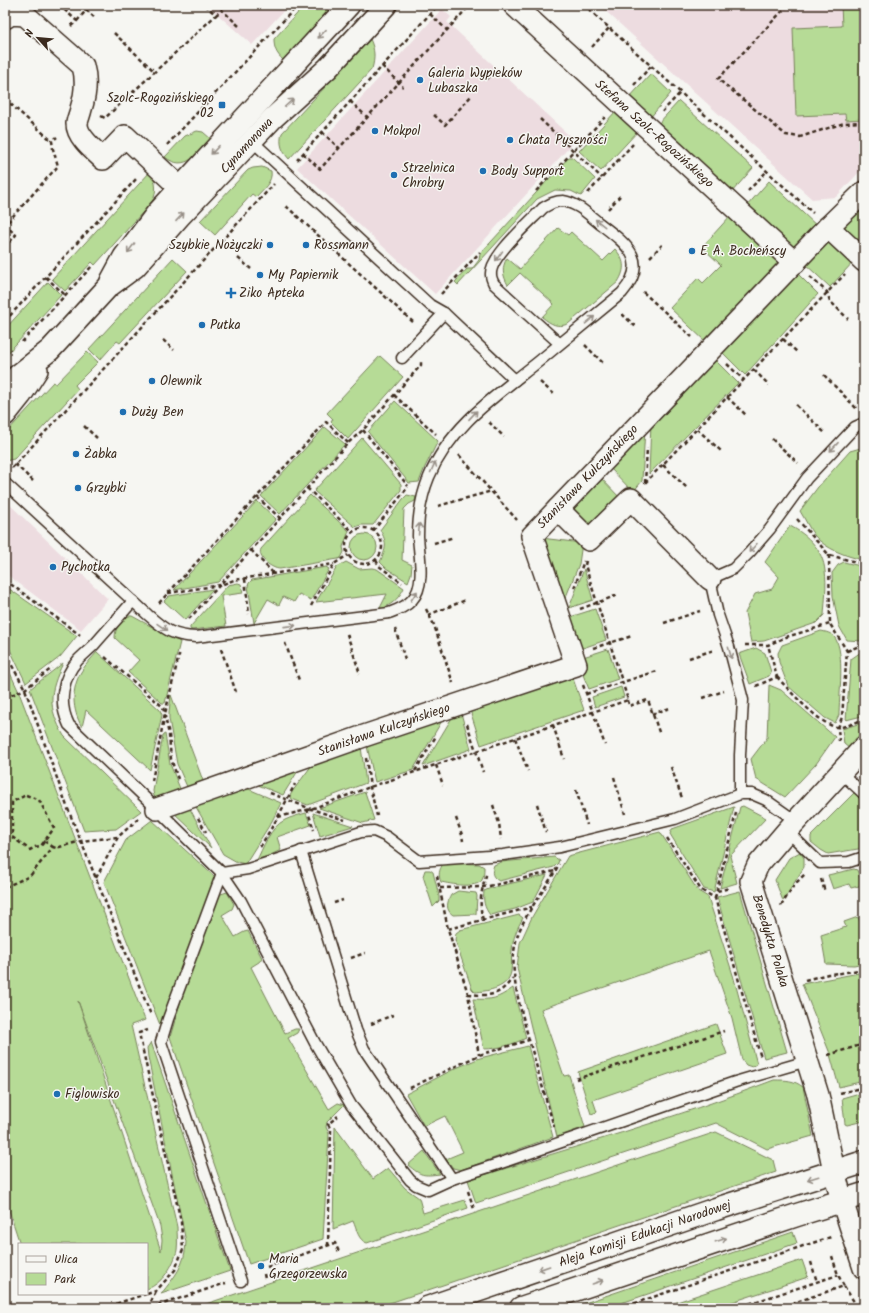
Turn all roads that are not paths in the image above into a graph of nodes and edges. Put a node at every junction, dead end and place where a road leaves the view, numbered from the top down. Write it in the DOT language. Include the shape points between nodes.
graph roads {
  1 [pos="349,5"];
  2 [pos="386,5"];
  3 [pos="514,5"];
  4 [pos="5,18"];
  5 [pos="244,134"];
  6 [pos="180,188"];
  7 [pos="864,192"];
  8 [pos="195,202"];
  9 [pos="828,227"];
  10 [pos="864,261"];
  11 [pos="795,262"];
  12 [pos="108,287"];
  13 [pos="444,313"];
  14 [pos="560,344"];
  15 [pos="50,350"];
  16 [pos="402,358"];
  17 [pos="515,380"];
  18 [pos="5,390"];
  19 [pos="5,415"];
  20 [pos="864,423"];
  21 [pos="5,483"];
  22 [pos="558,509"];
  23 [pos="710,579"];
  24 [pos="133,601"];
  25 [pos="852,760"];
  26 [pos="740,794"];
  27 [pos="864,794"];
  28 [pos="153,805"];
  29 [pos="792,826"];
  30 [pos="301,851"];
  31 [pos="864,857"];
  32 [pos="222,873"];
  33 [pos="816,1058"];
  34 [pos="864,1162"];
  35 [pos="834,1171"];
  36 [pos="452,1179"];
  37 [pos="864,1194"];
  38 [pos="842,1201"];
  39 [pos="864,1268"];
  40 [pos="241,1281"];
  41 [pos="427,1308"];
  42 [pos="521,1308"];
  1 -- 5 [label="street, Cynamonowa, one-way"];
  5 -- 2 [label="street, Cynamonowa, one-way" via="273,118 328,68"];
  3 -- 11 [label="street, Stefana Szolc-Rogozińskiego"];
  4 -- 6 [label="street" via="11,14 25,14 83,66 86,76 83,104 76,125 86,143 103,159 125,136"];
  5 -- 6 [label="street, Cynamonowa, one-way"];
  5 -- 8 [label="street, Cynamonowa"];
  5 -- 13 [label="lane" via="430,305"];
  6 -- 8 [label="street"];
  6 -- 12 [label="street, Cynamonowa, one-way" via="157,213 124,257"];
  7 -- 9 [label="street, Stanisława Kulczyńskiego"];
  12 -- 8 [label="street, Cynamonowa, one-way" via="135,267"];
  9 -- 10 [label="street"];
  9 -- 11 [label="street, Stanisława Kulczyńskiego"];
  11 -- 22 [label="street, Stanisława Kulczyńskiego"];
  12 -- 15 [label="street, Cynamonowa"];
  13 -- 16 [label="lane"];
  13 -- 17 [label="lane"];
  14 -- 14 [label="lane, one-way" via="622,293 630,284 634,264 631,251 624,242 576,206 558,201 543,208 500,253 492,266 491,276 494,284"];
  14 -- 17 [label="lane"];
  15 -- 18 [label="street, Cynamonowa"];
  15 -- 19 [label="street, Cynamonowa"];
  24 -- 17 [label="lane, one-way" via="172,633 196,637 389,613 405,606 412,600 420,585 420,515 429,478 436,462 447,444 478,410"];
  20 -- 23 [label="lane, one-way" via="855,427 836,445 750,552 733,569"];
  21 -- 24 [label="lane"];
  22 -- 23 [label="street" via="589,540 631,499"];
  22 -- 28 [label="street, Stanisława Kulczyńskiego" via="532,536 576,665 187,799"];
  23 -- 26 [label="lane, one-way" via="743,700"];
  24 -- 28 [label="lane" via="78,661 67,678 62,694 62,705 69,725"];
  25 -- 27 [label="lane"];
  25 -- 29 [label="street, Benedykta Polaka"];
  26 -- 29 [label="lane" via="752,794 766,800"];
  26 -- 30 [label="lane" via="675,819 570,844 503,855 420,861 387,837 374,831 361,832"];
  28 -- 32 [label="lane"];
  29 -- 31 [label="lane" via="820,863 849,862"];
  29 -- 33 [label="street, Benedykta Polaka" via="758,865 751,881"];
  30 -- 32 [label="lane" via="248,869"];
  30 -- 36 [label="lane" via="364,1049"];
  32 -- 36 [label="lane" via="241,901 315,1043 351,1105 416,1185 428,1190"];
  32 -- 40 [label="lane" via="168,1019 162,1042"];
  33 -- 35 [label="street, Benedykta Polaka" via="818,1095"];
  33 -- 36 [label="lane" via="735,1082"];
  34 -- 35 [label="main road, Aleja Komisji Edukacji Narodowej"];
  35 -- 38 [label="street, Benedykta Polaka"];
  35 -- 41 [label="main road, Aleja Komisji Edukacji Narodowej, one-way"];
  37 -- 38 [label="main road"];
  38 -- 39 [label="street, Benedykta Polaka"];
  42 -- 38 [label="main road, one-way"];
}
